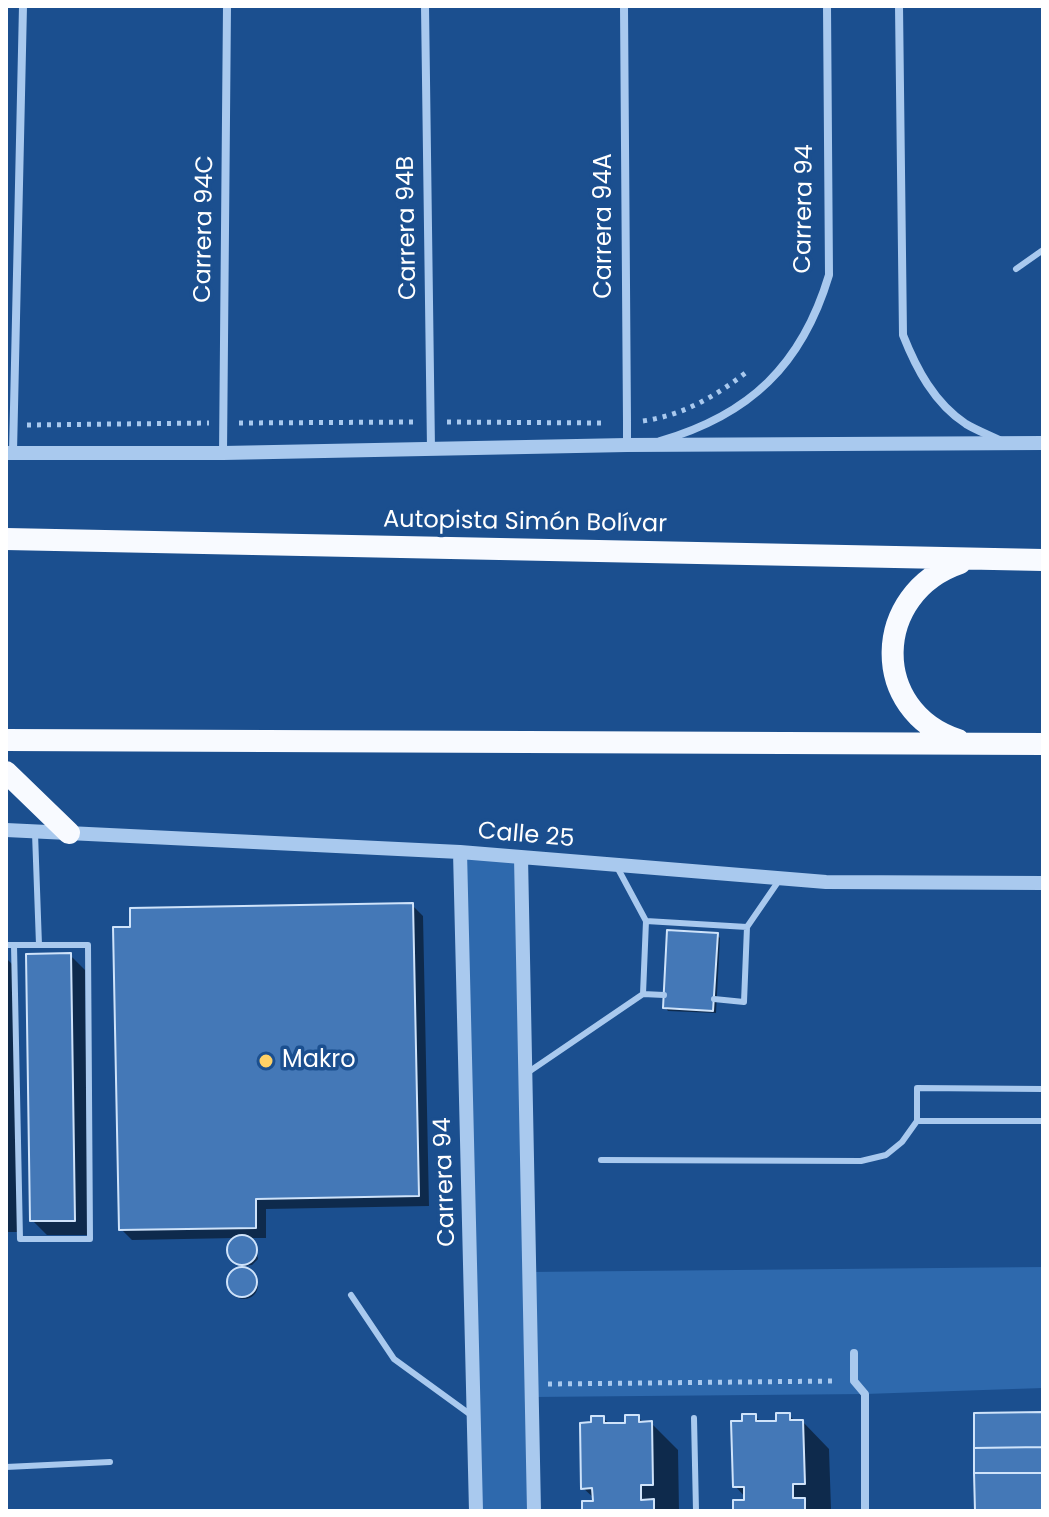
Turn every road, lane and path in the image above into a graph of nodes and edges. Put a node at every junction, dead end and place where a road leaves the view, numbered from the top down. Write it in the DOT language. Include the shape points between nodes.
graph roads {
  1 [pos="23,6"];
  2 [pos="227,6"];
  3 [pos="425,6"];
  4 [pos="624,6"];
  5 [pos="827,6"];
  6 [pos="899,6"];
  7 [pos="1043,250"];
  8 [pos="1016,269"];
  9 [pos="748,371"];
  10 [pos="431,422"];
  11 [pos="223,423"];
  12 [pos="627,423"];
  13 [pos="14,425"];
  14 [pos="1005,443"];
  15 [pos="1043,443"];
  16 [pos="627,445"];
  17 [pos="431,450"];
  18 [pos="10,452"];
  19 [pos="223,453"];
  20 [pos="6,539"];
  21 [pos="981,560"];
  22 [pos="1043,560"];
  23 [pos="6,740"];
  24 [pos="969,742"];
  25 [pos="1043,744"];
  26 [pos="6,772"];
  27 [pos="6,830"];
  28 [pos="35,831"];
  29 [pos="69,833"];
  30 [pos="460,852"];
  31 [pos="521,857"];
  32 [pos="616,865"];
  33 [pos="780,879"];
  34 [pos="1043,883"];
  35 [pos="646,921"];
  36 [pos="747,927"];
  37 [pos="10,945"];
  38 [pos="39,945"];
  39 [pos="643,994"];
  40 [pos="664,995"];
  41 [pos="714,999"];
  42 [pos="524,1075"];
  43 [pos="1043,1089"];
  44 [pos="917,1121"];
  45 [pos="1043,1121"];
  46 [pos="601,1160"];
  47 [pos="351,1295"];
  48 [pos="854,1353"];
  49 [pos="854,1381"];
  50 [pos="531,1384"];
  51 [pos="474,1417"];
  52 [pos="694,1418"];
  53 [pos="110,1462"];
  54 [pos="6,1467"];
  55 [pos="476,1511"];
  56 [pos="534,1511"];
  57 [pos="696,1511"];
  58 [pos="865,1511"];
  1 -- 13 [label="street"];
  2 -- 11 [label="street, Carrera 94C"];
  3 -- 10 [label="street, Carrera 94B"];
  4 -- 12 [label="street, Carrera 94A"];
  5 -- 16 [label="street, Carrera 94" via="829,275 820,306 783,368 749,400 690,432"];
  6 -- 14 [label="street" via="903,335 915,366 947,407 965,423"];
  7 -- 8 [label="lane"];
  9 -- 12 [label="path" via="689,409"];
  10 -- 11 [label="path"];
  10 -- 12 [label="path"];
  10 -- 17 [label="street, Carrera 94B"];
  11 -- 13 [label="path"];
  11 -- 19 [label="street, Carrera 94C"];
  12 -- 16 [label="street, Carrera 94A"];
  13 -- 18 [label="street"];
  14 -- 15 [label="street"];
  14 -- 16 [label="street"];
  16 -- 17 [label="street"];
  17 -- 19 [label="street"];
  18 -- 19 [label="street"];
  20 -- 21 [label="highway, Autopista Simón Bolívar"];
  21 -- 22 [label="highway, Autopista Simón Bolívar"];
  21 -- 24 [label="highway" via="946,568 918,588 899,617 892,652 899,686 918,716 941,733"];
  23 -- 24 [label="highway"];
  24 -- 25 [label="highway"];
  26 -- 29 [label="highway"];
  27 -- 28 [label="street, Calle 25"];
  28 -- 29 [label="street, Calle 25"];
  28 -- 38 [label="lane"];
  29 -- 30 [label="street, Calle 25"];
  30 -- 31 [label="street, Calle 25"];
  30 -- 51 [label="street, Carrera 94"];
  31 -- 32 [label="street, Calle 25"];
  31 -- 42 [label="street"];
  32 -- 33 [label="street, Calle 25"];
  32 -- 35 [label="lane"];
  33 -- 34 [label="street, Calle 25"];
  33 -- 36 [label="lane"];
  35 -- 36 [label="lane"];
  35 -- 39 [label="lane"];
  36 -- 41 [label="lane" via="744,1002"];
  37 -- 38 [label="lane"];
  37 -- 38 [label="lane" via="20,1239 90,1239 88,945"];
  39 -- 40 [label="lane"];
  39 -- 42 [label="lane"];
  42 -- 50 [label="street"];
  43 -- 44 [label="lane" via="917,1088"];
  44 -- 45 [label="lane"];
  44 -- 46 [label="lane" via="886,1155 861,1161"];
  47 -- 51 [label="lane" via="394,1359"];
  48 -- 49 [label="street"];
  49 -- 50 [label="path"];
  49 -- 58 [label="street" via="865,1394"];
  50 -- 56 [label="street"];
  51 -- 55 [label="street, Carrera 94"];
  52 -- 57 [label="lane"];
  53 -- 54 [label="lane"];
}
